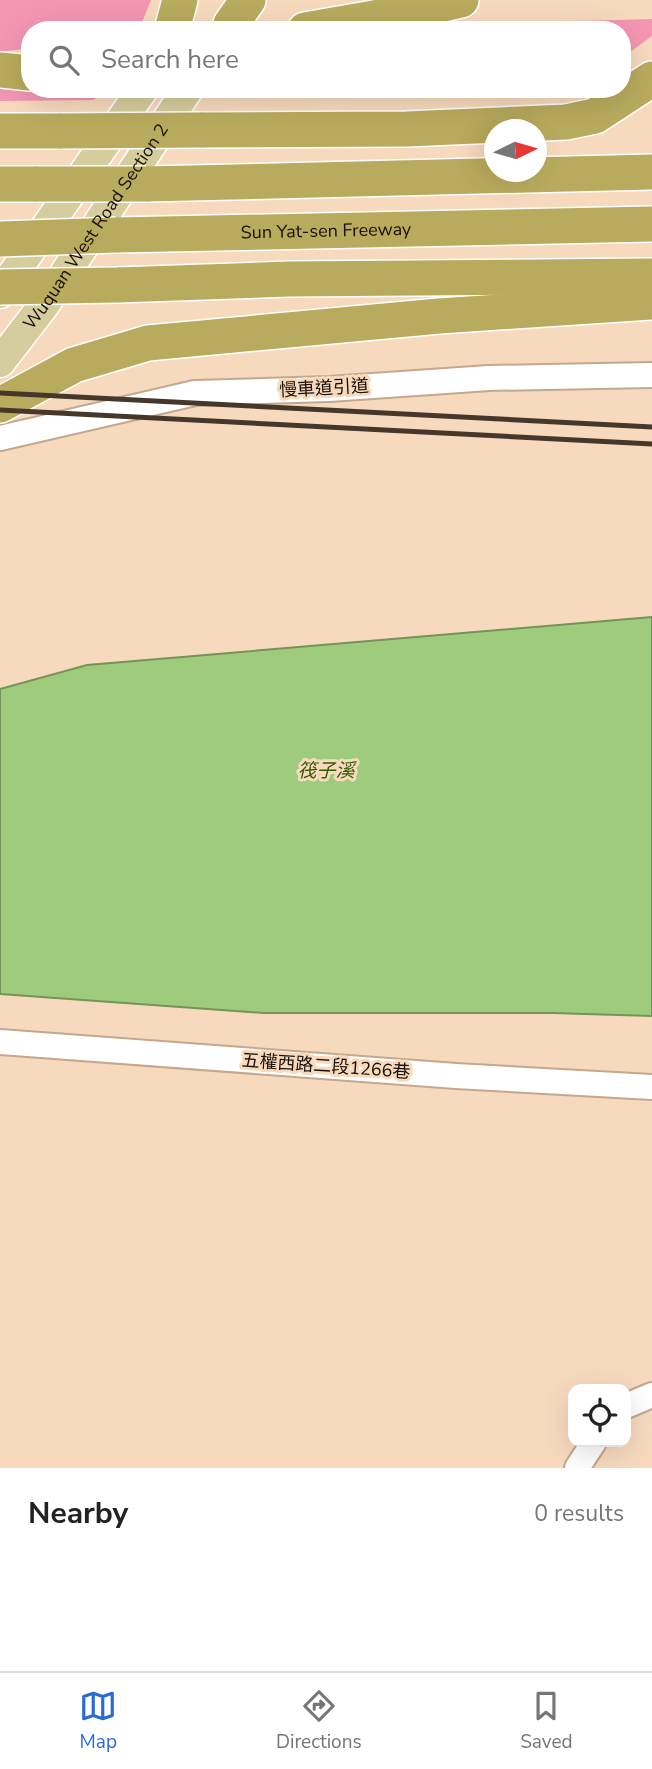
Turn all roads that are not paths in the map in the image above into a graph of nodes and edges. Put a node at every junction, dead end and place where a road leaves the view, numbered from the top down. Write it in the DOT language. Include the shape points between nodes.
graph roads {
  1 [pos="180,0"];
  2 [pos="197,0"];
  3 [pos="461,0"];
  4 [pos="174,21"];
  5 [pos="186,21"];
  6 [pos="356,21"];
  7 [pos="0,70"];
  8 [pos="21,72"];
  9 [pos="652,79"];
  10 [pos="631,93"];
  11 [pos="137,98"];
  12 [pos="182,98"];
  13 [pos="623,98"];
  14 [pos="0,131"];
  15 [pos="652,172"];
  16 [pos="0,184"];
  17 [pos="652,224"];
  18 [pos="0,239"];
  19 [pos="652,276"];
  20 [pos="0,286"];
  21 [pos="0,293"];
  22 [pos="652,302"];
  23 [pos="0,362"];
  24 [pos="652,375"];
  25 [pos="0,405"];
  26 [pos="0,438"];
  27 [pos="0,1042"];
  28 [pos="652,1087"];
  29 [pos="652,1395"];
  30 [pos="631,1404"];
  31 [pos="591,1447"];
  32 [pos="577,1468"];
  1 -- 4 [label="highway"];
  2 -- 5 [label="main road"];
  3 -- 6 [label="highway"];
  7 -- 8 [label="highway"];
  9 -- 10 [label="highway, bridge"];
  11 -- 21 [label="main road"];
  12 -- 23 [label="main road, Wuquan West Road Section 2" via="44,305"];
  13 -- 14 [label="highway, bridge" via="595,116 566,122 407,129"];
  15 -- 16 [label="highway, bridge"];
  17 -- 18 [label="highway, Sun Yat-sen Freeway, bridge"];
  19 -- 20 [label="highway, bridge"];
  22 -- 25 [label="highway" via="148,343 74,365"];
  24 -- 26 [label="lane, 慢車道引道" via="195,393"];
  27 -- 28 [label="lane, 五權西路二段1266巷"];
  29 -- 30 [label="lane"];
  31 -- 32 [label="lane"];
}
